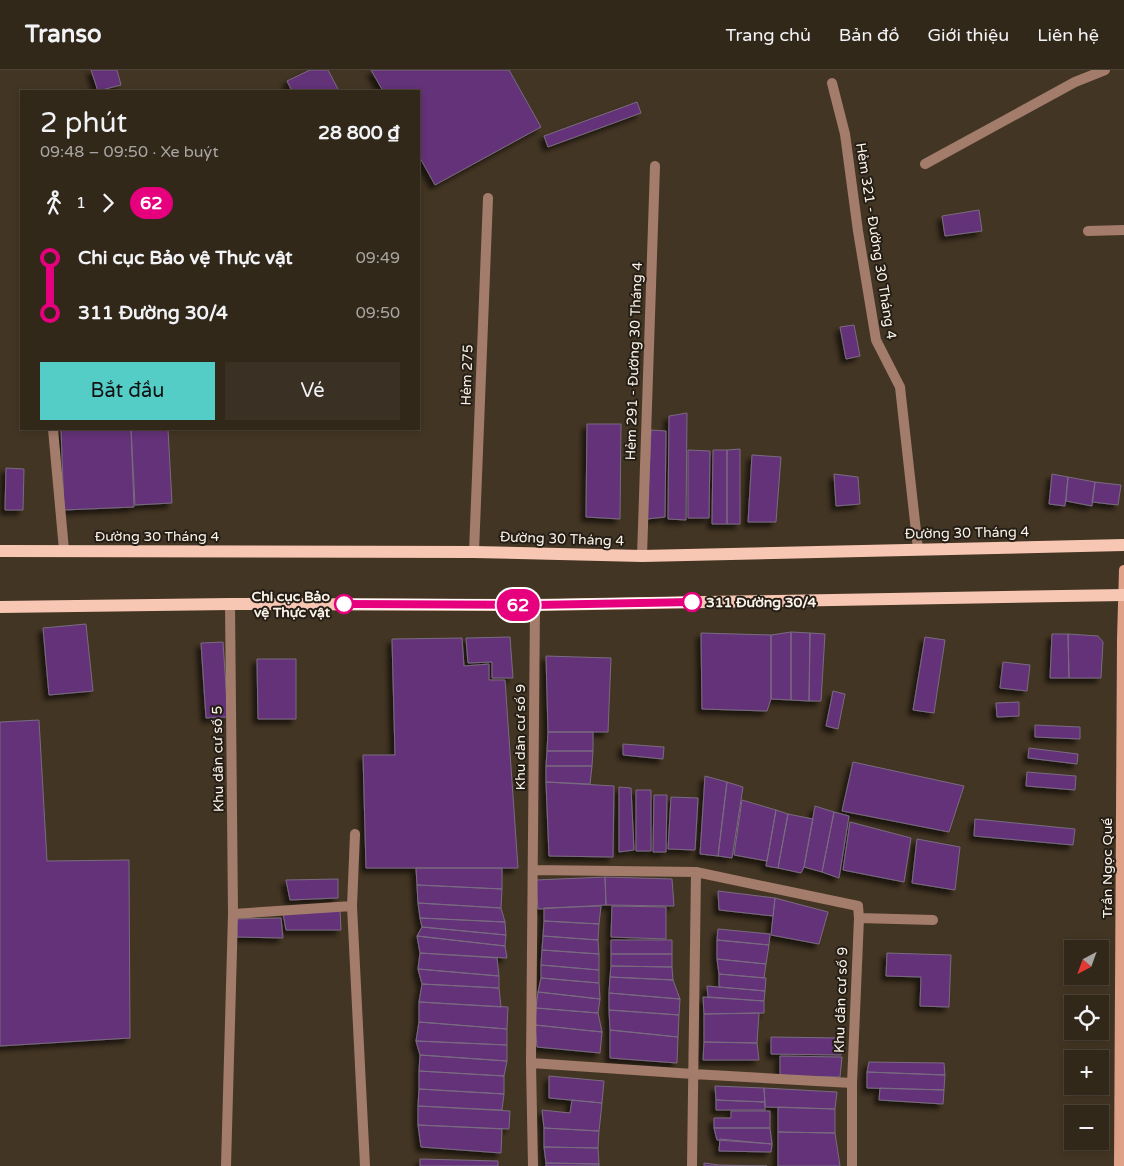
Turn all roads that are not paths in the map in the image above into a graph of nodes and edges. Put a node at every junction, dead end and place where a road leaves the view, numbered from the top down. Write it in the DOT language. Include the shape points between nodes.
graph roads {
  1 [pos="1105,70"];
  2 [pos="832,83"];
  3 [pos="925,164"];
  4 [pos="654,166"];
  5 [pos="488,198"];
  6 [pos="1124,230"];
  7 [pos="1088,231"];
  8 [pos="53,430"];
  9 [pos="1124,545"];
  10 [pos="918,549"];
  11 [pos="64,550"];
  12 [pos="0,551"];
  13 [pos="474,552"];
  14 [pos="642,556"];
  15 [pos="1124,570"];
  16 [pos="1123,594"];
  17 [pos="230,604"];
  18 [pos="534,605"];
  19 [pos="0,607"];
  20 [pos="355,834"];
  21 [pos="533,870"];
  22 [pos="696,872"];
  23 [pos="352,906"];
  24 [pos="233,914"];
  25 [pos="859,918"];
  26 [pos="933,920"];
  27 [pos="531,1063"];
  28 [pos="693,1074"];
  29 [pos="852,1082"];
  30 [pos="226,1166"];
  31 [pos="365,1166"];
  32 [pos="533,1166"];
  33 [pos="692,1166"];
  34 [pos="852,1166"];
  35 [pos="1119,1166"];
  1 -- 3 [label="street" via="1075,82"];
  2 -- 10 [label="street, Hẻm 321 - Đường 30 Tháng 4" via="845,134 876,340 900,387"];
  4 -- 14 [label="street, Hẻm 291 - Đường 30 Tháng 4"];
  5 -- 13 [label="street, Hẻm 275"];
  6 -- 7 [label="street"];
  8 -- 11 [label="street"];
  9 -- 10 [label="main road, Đường 30 Tháng 4"];
  10 -- 14 [label="main road, Đường 30 Tháng 4"];
  11 -- 12 [label="main road, Đường 30 Tháng 4"];
  11 -- 13 [label="main road, Đường 30 Tháng 4"];
  13 -- 14 [label="main road, Đường 30 Tháng 4"];
  15 -- 16 [label="street, Trần Ngọc Quế"];
  16 -- 18 [label="main road"];
  16 -- 35 [label="street, Trần Ngọc Quế"];
  17 -- 18 [label="main road"];
  17 -- 19 [label="main road"];
  17 -- 24 [label="street, Khu dân cư số 5"];
  18 -- 21 [label="street, Khu dân cư số 9"];
  20 -- 23 [label="street"];
  21 -- 22 [label="street"];
  21 -- 27 [label="street, Khu dân cư số 9"];
  22 -- 25 [label="street" via="858,906"];
  22 -- 28 [label="street"];
  23 -- 24 [label="street"];
  23 -- 31 [label="street"];
  24 -- 30 [label="street, Khu dân cư số 5"];
  25 -- 26 [label="street"];
  25 -- 29 [label="street, Khu dân cư số 9"];
  27 -- 28 [label="street"];
  27 -- 32 [label="street, Khu dân cư số 9"];
  28 -- 29 [label="street"];
  28 -- 33 [label="street"];
  29 -- 34 [label="street, Khu dân cư số 9"];
}
